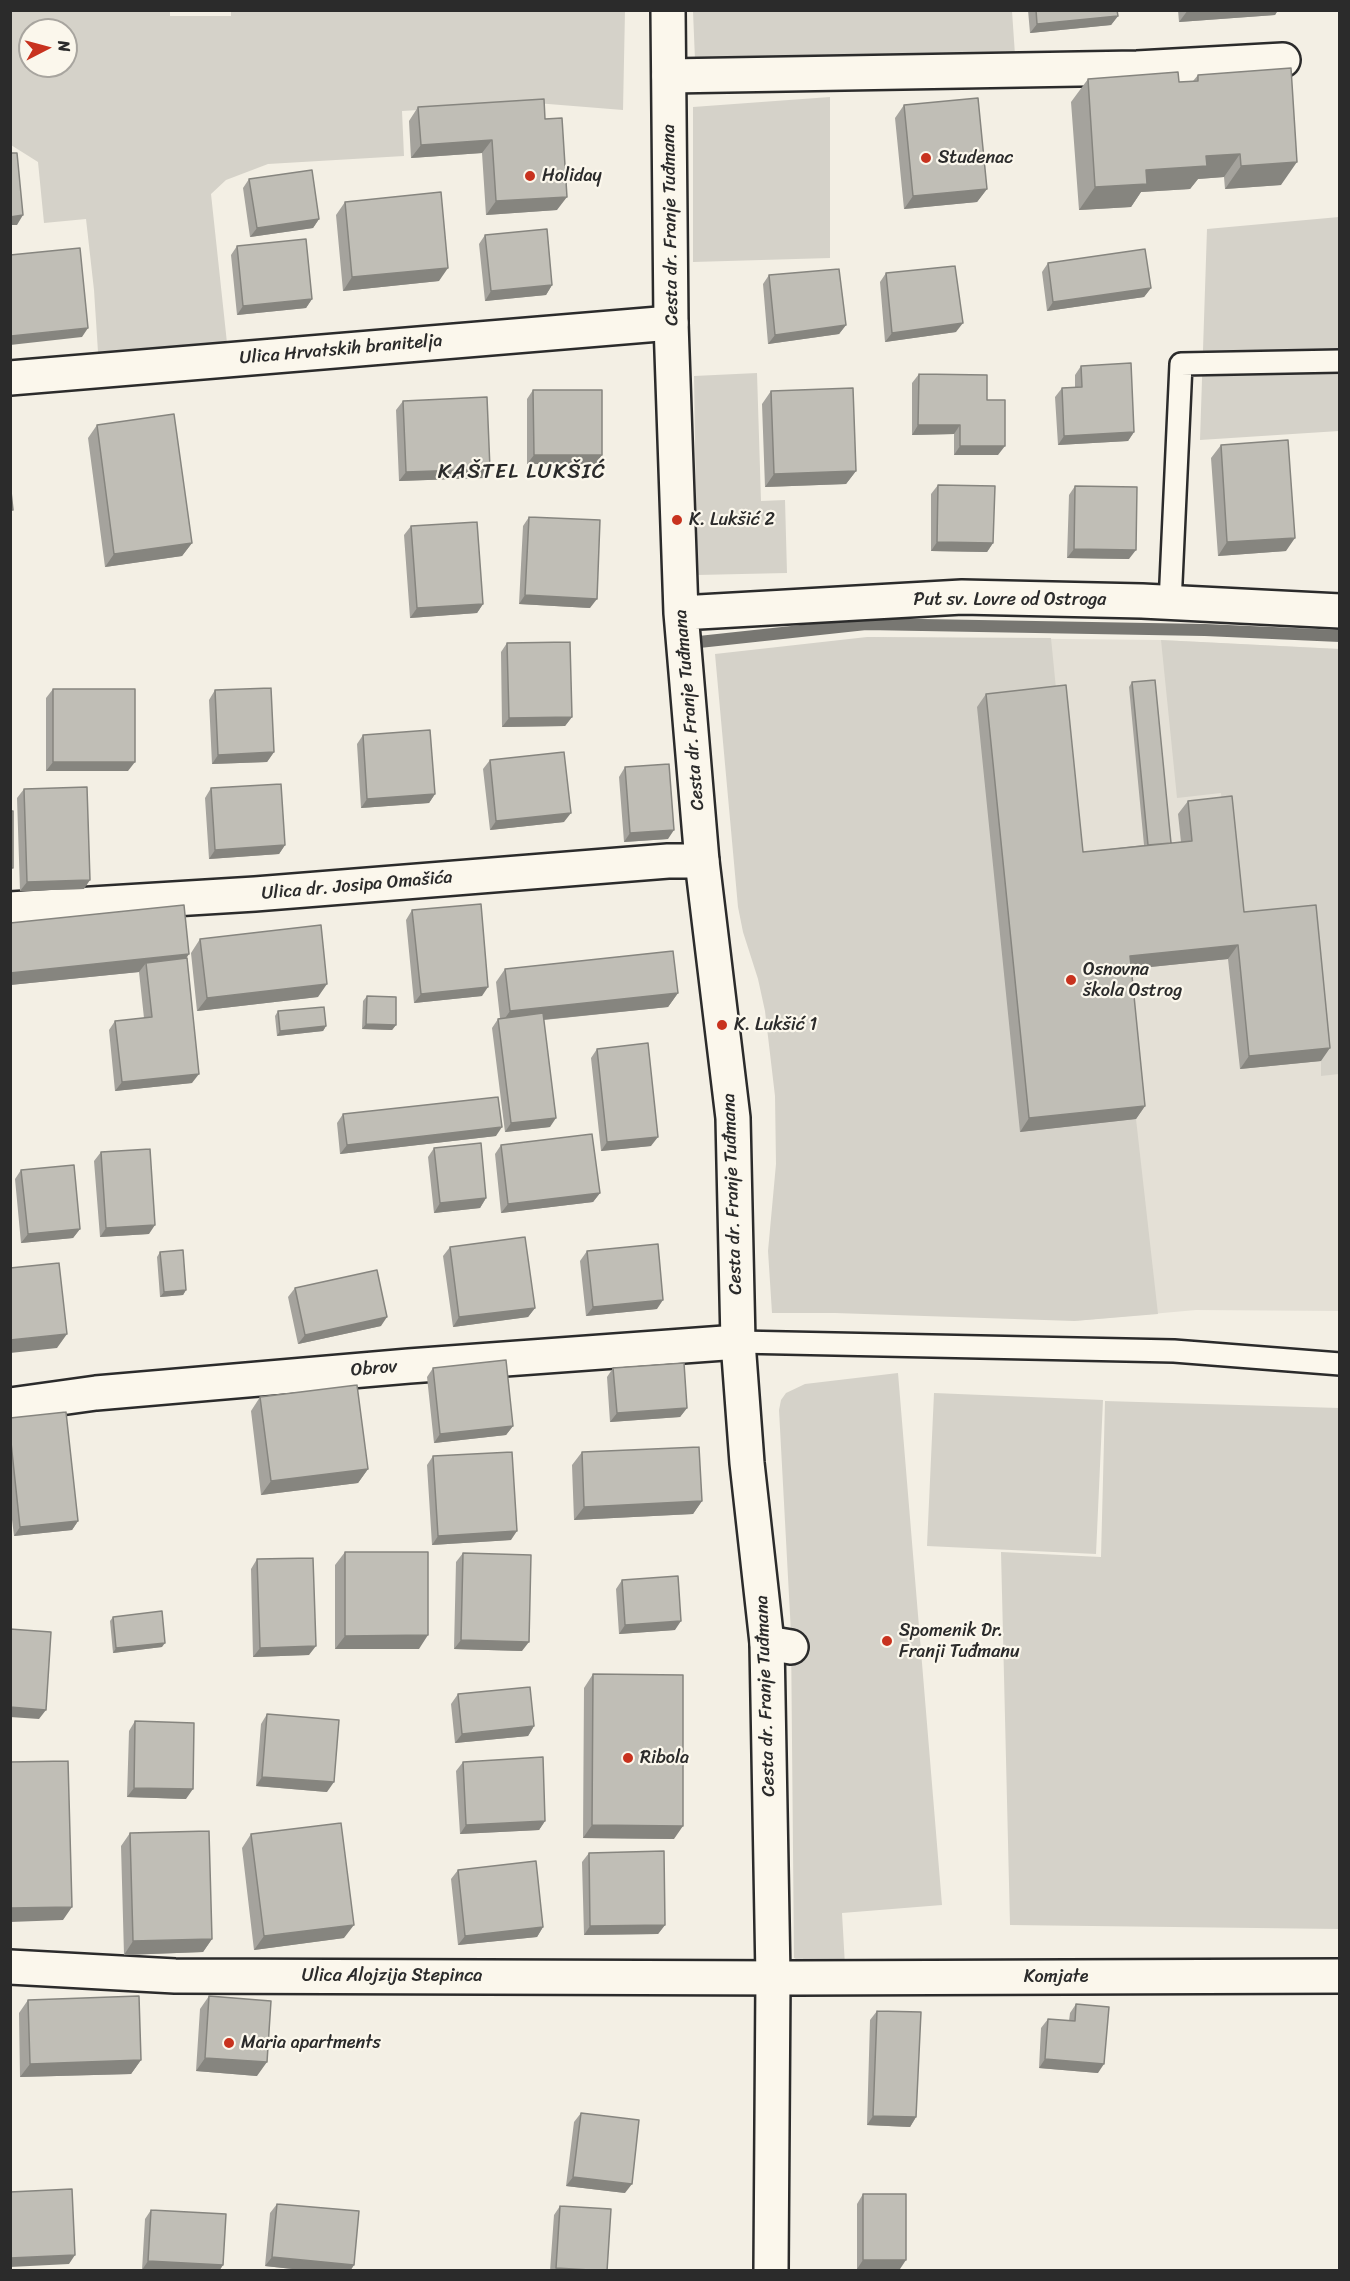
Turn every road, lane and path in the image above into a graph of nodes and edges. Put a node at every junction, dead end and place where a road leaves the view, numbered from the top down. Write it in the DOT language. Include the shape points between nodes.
graph roads {
  1 [pos="668,10"];
  2 [pos="1283,60"];
  3 [pos="669,76"];
  4 [pos="671,323"];
  5 [pos="1340,361"];
  6 [pos="10,378"];
  7 [pos="1170,604"];
  8 [pos="1340,611"];
  9 [pos="681,613"];
  10 [pos="702,861"];
  11 [pos="10,909"];
  12 [pos="738,1342"];
  13 [pos="1340,1364"];
  14 [pos="10,1405"];
  15 [pos="10,1967"];
  16 [pos="790,1972"];
  17 [pos="1340,1976"];
  18 [pos="771,2271"];
  1 -- 3 [label="street, Cesta dr. Franje Tuđmana"];
  2 -- 3 [label="street" via="1137,68"];
  3 -- 4 [label="street, Cesta dr. Franje Tuđmana"];
  4 -- 6 [label="street, Ulica Hrvatskih branitelja"];
  4 -- 9 [label="street, Cesta dr. Franje Tuđmana"];
  5 -- 7 [label="lane" via="1181,364"];
  7 -- 8 [label="street, Put sv. Lovre od Ostroga"];
  7 -- 9 [label="street, Put sv. Lovre od Ostroga" via="962,597"];
  9 -- 10 [label="street, Cesta dr. Franje Tuđmana"];
  10 -- 11 [label="street, Ulica dr. Josipa Omašića"];
  10 -- 12 [label="street, Cesta dr. Franje Tuđmana" via="733,1118"];
  12 -- 13 [label="lane" via="1174,1351"];
  12 -- 14 [label="street, Obrov" via="409,1366"];
  12 -- 16 [label="street, Cesta dr. Franje Tuđmana" via="747,1463 779,1645"];
  15 -- 16 [label="street, Ulica Alojzija Stepinca" via="187,1976"];
  16 -- 17 [label="street, Komjate"];
  16 -- 18 [label="street, Cesta dr. Franje Tuđmana"];
}
